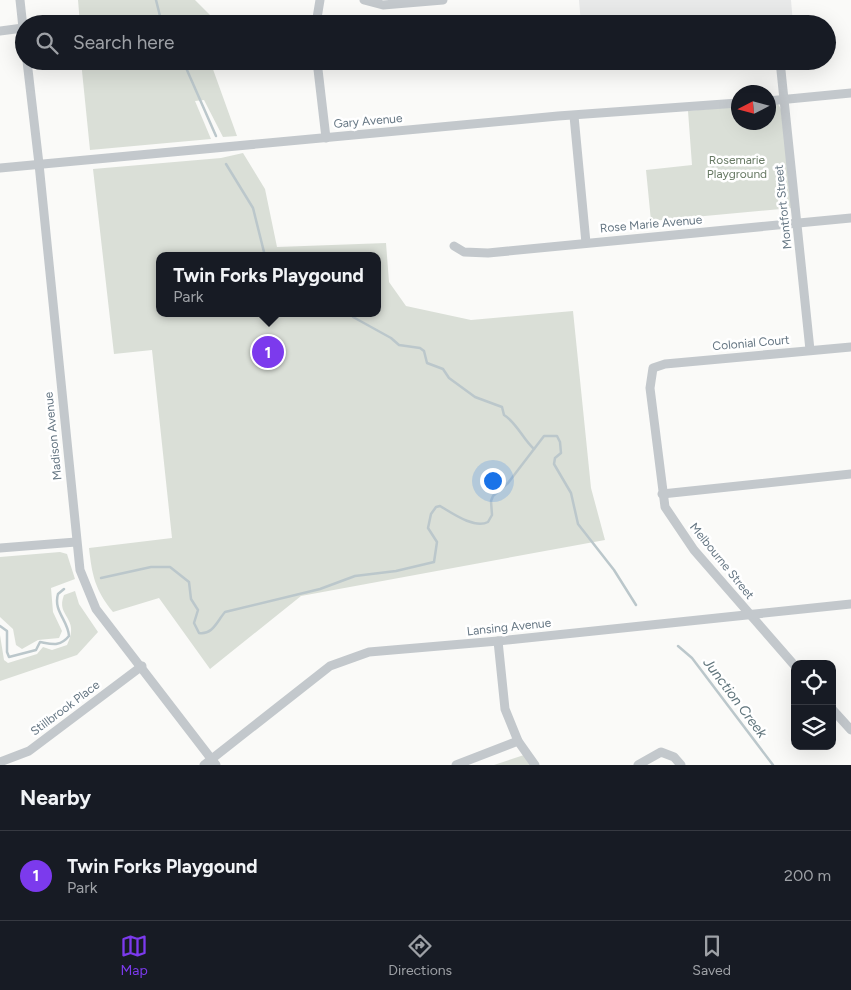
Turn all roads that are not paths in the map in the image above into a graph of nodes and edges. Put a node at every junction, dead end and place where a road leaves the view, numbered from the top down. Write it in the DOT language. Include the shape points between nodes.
graph roads {
  1 [pos="20,0"];
  2 [pos="320,0"];
  3 [pos="364,0"];
  4 [pos="443,0"];
  5 [pos="21,15"];
  6 [pos="318,15"];
  7 [pos="0,31"];
  8 [pos="15,32"];
  9 [pos="28,70"];
  10 [pos="318,70"];
  11 [pos="781,70"];
  12 [pos="851,93"];
  13 [pos="776,100"];
  14 [pos="784,100"];
  15 [pos="731,104"];
  16 [pos="574,116"];
  17 [pos="326,138"];
  18 [pos="39,164"];
  19 [pos="0,168"];
  20 [pos="851,218"];
  21 [pos="797,224"];
  22 [pos="586,243"];
  23 [pos="454,246"];
  24 [pos="851,347"];
  25 [pos="810,350"];
  26 [pos="653,368"];
  27 [pos="851,474"];
  28 [pos="662,494"];
  29 [pos="76,542"];
  30 [pos="0,548"];
  31 [pos="851,604"];
  32 [pos="749,614"];
  33 [pos="498,641"];
  34 [pos="791,661"];
  35 [pos="142,666"];
  36 [pos="836,713"];
  37 [pos="851,730"];
  38 [pos="518,741"];
  39 [pos="0,762"];
  40 [pos="211,763"];
  41 [pos="456,765"];
  42 [pos="535,765"];
  43 [pos="638,765"];
  44 [pos="681,765"];
  1 -- 5 [label="street"];
  2 -- 6 [label="street"];
  3 -- 4 [label="street" via="383,5"];
  7 -- 8 [label="street"];
  9 -- 18 [label="street, Madison Avenue"];
  10 -- 17 [label="street"];
  11 -- 14 [label="street, Montfort Street"];
  12 -- 14 [label="street"];
  13 -- 14 [label="street"];
  14 -- 21 [label="street, Montfort Street"];
  15 -- 16 [label="street, Gary Avenue"];
  16 -- 17 [label="street, Gary Avenue"];
  16 -- 22 [label="street"];
  17 -- 18 [label="street, Gary Avenue"];
  18 -- 19 [label="street, Gary Avenue"];
  18 -- 29 [label="street, Madison Avenue"];
  20 -- 21 [label="street, Rose Marie Avenue"];
  21 -- 22 [label="street, Rose Marie Avenue"];
  21 -- 25 [label="street, Montfort Street"];
  22 -- 23 [label="street, Rose Marie Avenue" via="488,253 464,252"];
  24 -- 25 [label="street, Colonial Court"];
  25 -- 26 [label="street, Colonial Court"];
  26 -- 28 [label="street, Melbourne Street" via="650,388"];
  27 -- 28 [label="street"];
  28 -- 32 [label="street, Melbourne Street" via="665,506 694,550"];
  29 -- 30 [label="street"];
  29 -- 35 [label="street, Madison Avenue" via="80,570 90,599"];
  31 -- 32 [label="street, Lansing Avenue"];
  32 -- 33 [label="street, Lansing Avenue"];
  32 -- 34 [label="street, Melbourne Street"];
  33 -- 38 [label="street" via="504,709"];
  33 -- 40 [label="street, Lansing Avenue" via="369,652 330,666"];
  35 -- 39 [label="street, Stillbrook Place" via="29,751"];
  35 -- 40 [label="street, Madison Avenue"];
  36 -- 37 [label="street"];
  38 -- 41 [label="street"];
  38 -- 42 [label="street"];
  43 -- 44 [label="street" via="661,752 674,757"];
}
